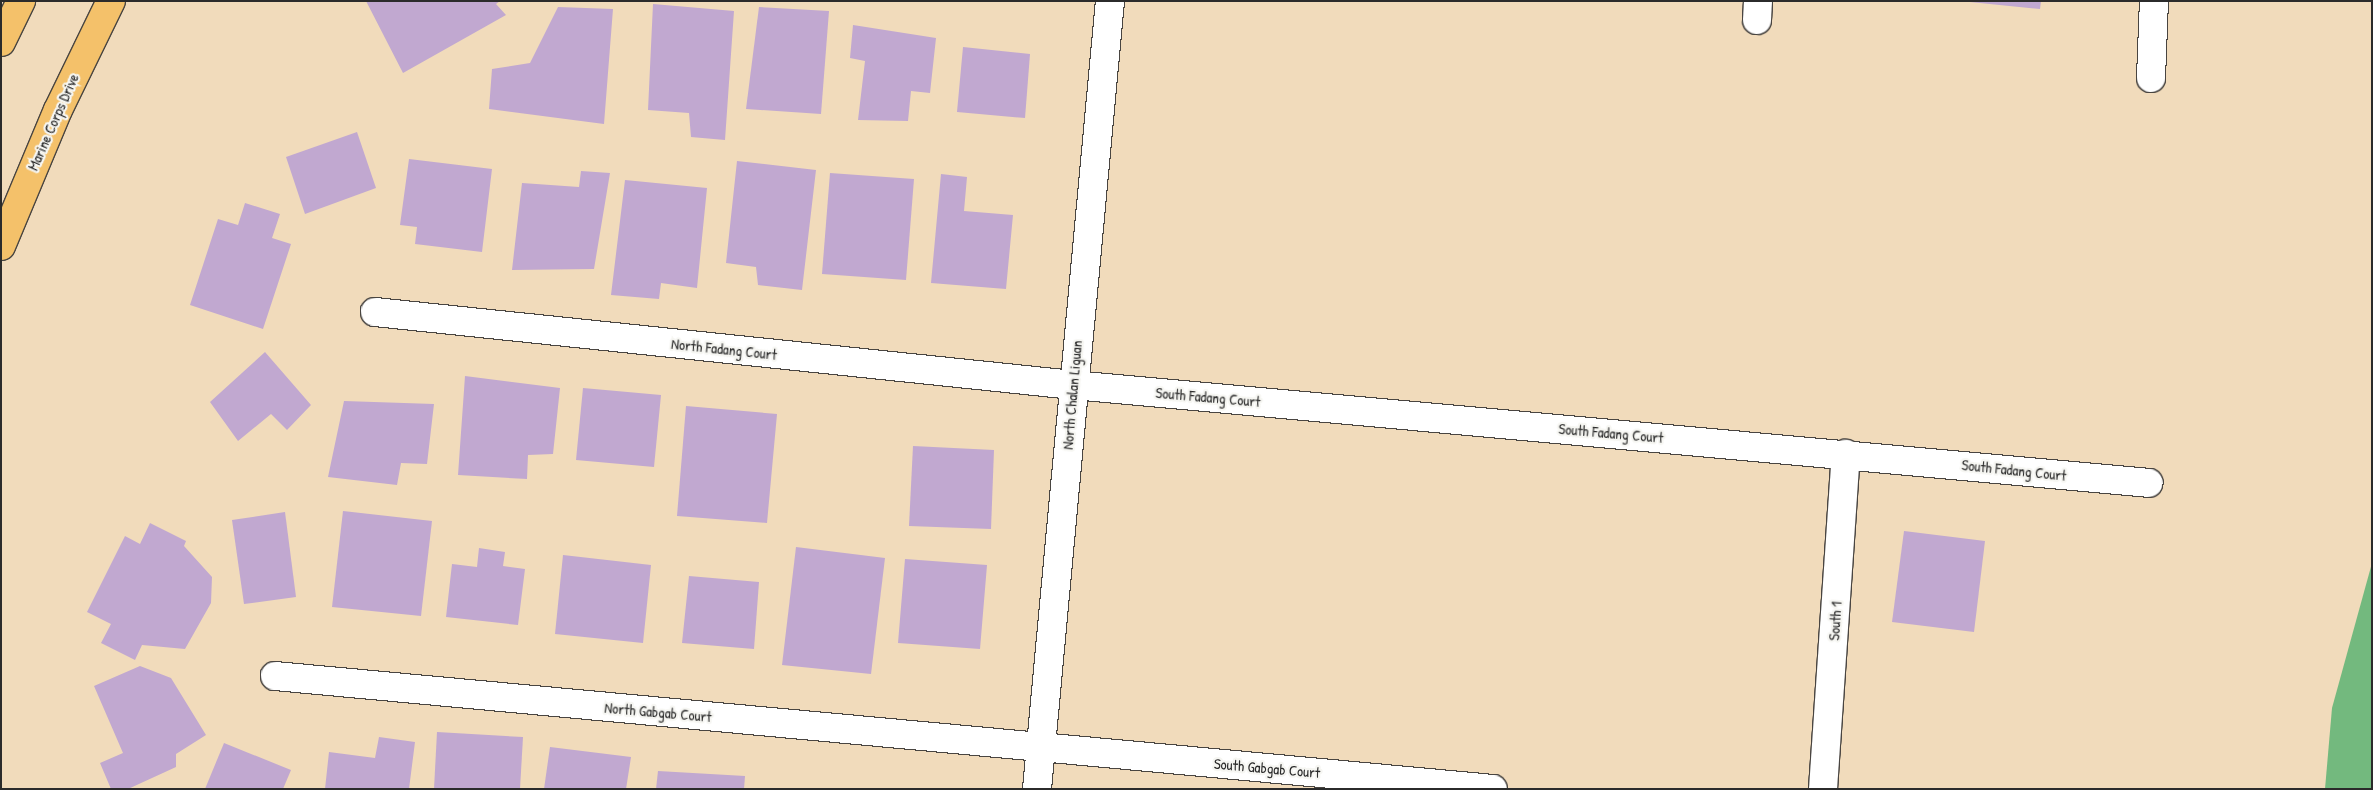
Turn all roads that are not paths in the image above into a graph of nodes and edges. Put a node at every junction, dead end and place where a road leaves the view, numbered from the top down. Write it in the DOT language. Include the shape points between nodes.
graph roads {
  1 [pos="21,1"];
  2 [pos="111,1"];
  3 [pos="1110,1"];
  4 [pos="2154,1"];
  5 [pos="1,42"];
  6 [pos="2151,78"];
  7 [pos="1,246"];
  8 [pos="375,312"];
  9 [pos="1073,385"];
  10 [pos="1846,454"];
  11 [pos="2149,483"];
  12 [pos="274,676"];
  13 [pos="1041,747"];
  14 [pos="1037,789"];
  15 [pos="1493,789"];
  16 [pos="1824,789"];
  1 -- 5 [label="main road"];
  2 -- 7 [label="main road, Marine Corps Drive" via="58,110"];
  3 -- 9 [label="street, North Chalan Liguan"];
  4 -- 6 [label="street"];
  8 -- 9 [label="street, North Fadang Court"];
  9 -- 10 [label="street, South Fadang Court"];
  9 -- 13 [label="street, North Chalan Liguan"];
  10 -- 11 [label="street, South Fadang Court"];
  10 -- 16 [label="street, South 1"];
  12 -- 13 [label="street, North Gabgab Court"];
  13 -- 14 [label="street, North Chalan Liguan"];
  13 -- 15 [label="street, South Gabgab Court"];
}
